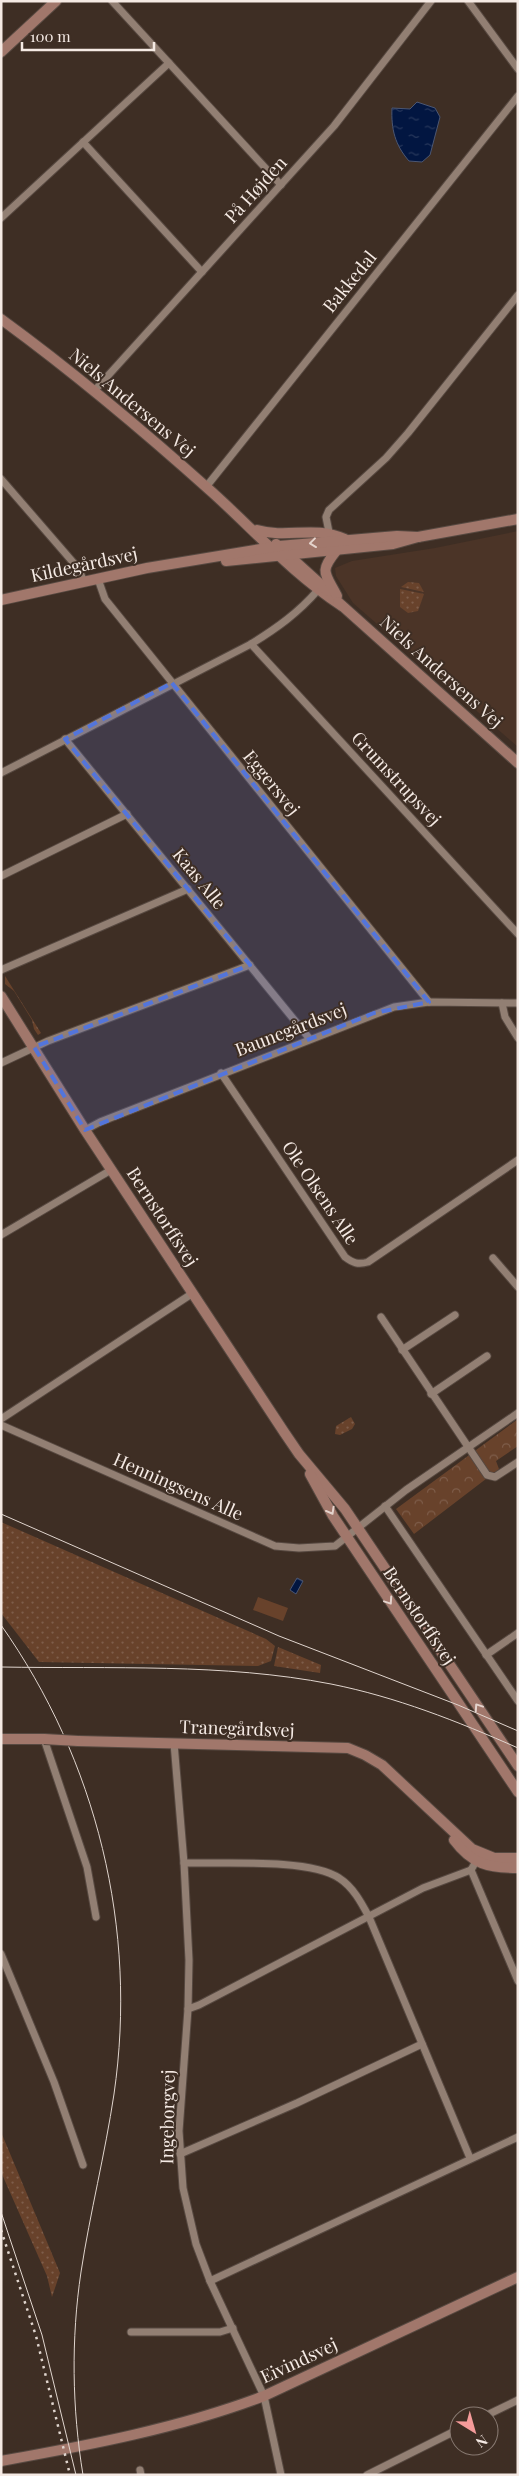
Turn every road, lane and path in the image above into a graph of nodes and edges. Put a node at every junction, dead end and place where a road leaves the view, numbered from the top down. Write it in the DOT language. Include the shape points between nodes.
graph roads {
  1 [pos="56,1"];
  2 [pos="112,1"];
  3 [pos="431,1"];
  4 [pos="468,1"];
  5 [pos="1,52"];
  6 [pos="169,63"];
  7 [pos="518,69"];
  8 [pos="518,96"];
  9 [pos="83,142"];
  10 [pos="282,185"];
  11 [pos="1,218"];
  12 [pos="202,272"];
  13 [pos="518,295"];
  14 [pos="1,319"];
  15 [pos="94,390"];
  16 [pos="1,479"];
  17 [pos="206,486"];
  18 [pos="239,517"];
  19 [pos="518,518"];
  20 [pos="257,530"];
  21 [pos="329,532"];
  22 [pos="418,537"];
  23 [pos="346,539"];
  24 [pos="274,547"];
  25 [pos="336,551"];
  26 [pos="291,556"];
  27 [pos="279,557"];
  28 [pos="175,564"];
  29 [pos="98,579"];
  30 [pos="84,582"];
  31 [pos="323,585"];
  32 [pos="1,600"];
  33 [pos="342,606"];
  34 [pos="251,644"];
  35 [pos="172,684"];
  36 [pos="65,739"];
  37 [pos="518,763"];
  38 [pos="1,773"];
  39 [pos="126,814"];
  40 [pos="1,876"];
  41 [pos="188,889"];
  42 [pos="518,934"];
  43 [pos="250,965"];
  44 [pos="1,970"];
  45 [pos="1,996"];
  46 [pos="428,1002"];
  47 [pos="502,1003"];
  48 [pos="518,1003"];
  49 [pos="310,1038"];
  50 [pos="518,1038"];
  51 [pos="34,1048"];
  52 [pos="1,1063"];
  53 [pos="221,1073"];
  54 [pos="85,1130"];
  55 [pos="518,1160"];
  56 [pos="111,1170"];
  57 [pos="1,1235"];
  58 [pos="493,1258"];
  59 [pos="518,1287"];
  60 [pos="193,1293"];
  61 [pos="455,1315"];
  62 [pos="381,1318"];
  63 [pos="402,1350"];
  64 [pos="487,1356"];
  65 [pos="432,1394"];
  66 [pos="518,1412"];
  67 [pos="1,1419"];
  68 [pos="1,1425"];
  69 [pos="467,1448"];
  70 [pos="299,1454"];
  71 [pos="518,1462"];
  72 [pos="384,1506"];
  73 [pos="358,1528"];
  74 [pos="347,1537"];
  75 [pos="518,1633"];
  76 [pos="486,1655"];
  77 [pos="518,1701"];
  78 [pos="1,1738"];
  79 [pos="44,1739"];
  80 [pos="174,1743"];
  81 [pos="518,1766"];
  82 [pos="518,1792"];
  83 [pos="518,1858"];
  84 [pos="476,1862"];
  85 [pos="184,1863"];
  86 [pos="518,1868"];
  87 [pos="369,1916"];
  88 [pos="96,1917"];
  89 [pos="1,1954"];
  90 [pos="518,1982"];
  91 [pos="188,2009"];
  92 [pos="422,2044"];
  93 [pos="518,2137"];
  94 [pos="180,2154"];
  95 [pos="470,2158"];
  96 [pos="83,2164"];
  97 [pos="518,2277"];
  98 [pos="210,2281"];
  99 [pos="232,2328"];
  100 [pos="131,2332"];
  101 [pos="264,2396"];
  102 [pos="518,2400"];
  103 [pos="499,2410"];
  104 [pos="449,2434"];
  105 [pos="1,2461"];
  106 [pos="281,2475"];
  107 [pos="367,2475"];
  1 -- 5 [label="street"];
  2 -- 6 [label="street"];
  3 -- 10 [label="street, På Højden" via="363,92"];
  4 -- 7 [label="street"];
  6 -- 9 [label="street"];
  6 -- 10 [label="street"];
  8 -- 17 [label="street, Bakkedal"];
  9 -- 11 [label="street"];
  9 -- 12 [label="street"];
  10 -- 12 [label="street, På Højden"];
  12 -- 15 [label="street, På Højden"];
  13 -- 21 [label="street" via="408,433 386,458 329,510 326,517"];
  14 -- 15 [label="street, Niels Andersens Vej"];
  15 -- 17 [label="street, Niels Andersens Vej"];
  16 -- 30 [label="street" via="78,568"];
  17 -- 18 [label="street, Niels Andersens Vej"];
  18 -- 20 [label="street, Niels Andersens Vej"];
  18 -- 24 [label="street, Niels Andersens Vej"];
  19 -- 22 [label="street, Kildegårdsvej"];
  20 -- 21 [label="street, Kildegårdsvej" via="272,534"];
  20 -- 24 [label="street, Niels Andersens Vej"];
  21 -- 23 [label="street, Kildegårdsvej"];
  22 -- 23 [label="street, Kildegårdsvej"];
  22 -- 25 [label="street, Kildegårdsvej" via="393,544"];
  23 -- 24 [label="street, Kildegårdsvej, one-way"];
  24 -- 26 [label="street, Niels Andersens Vej"];
  24 -- 27 [label="street, Niels Andersens Vej"];
  24 -- 28 [label="street, Kildegårdsvej"];
  25 -- 26 [label="street, Kildegårdsvej"];
  25 -- 31 [label="street" via="325,565"];
  26 -- 27 [label="street, Kildegårdsvej"];
  26 -- 31 [label="street, Niels Andersens Vej"];
  27 -- 28 [label="street, Kildegårdsvej"];
  27 -- 31 [label="street, Niels Andersens Vej"];
  28 -- 29 [label="street, Kildegårdsvej"];
  29 -- 30 [label="street, Kildegårdsvej"];
  29 -- 35 [label="street, Eggersvej" via="105,599"];
  30 -- 32 [label="street, Kildegårdsvej"];
  31 -- 33 [label="street"];
  31 -- 33 [label="street, Niels Andersens Vej"];
  31 -- 34 [label="street" via="302,608"];
  33 -- 37 [label="street, Niels Andersens Vej"];
  34 -- 35 [label="street"];
  34 -- 42 [label="street, Grumstrupsvej"];
  35 -- 36 [label="street"];
  35 -- 46 [label="street, Eggersvej"];
  36 -- 38 [label="street"];
  36 -- 39 [label="street, Kaas Alle"];
  39 -- 40 [label="street"];
  39 -- 41 [label="street, Kaas Alle"];
  41 -- 43 [label="street, Kaas Alle"];
  41 -- 44 [label="street"];
  43 -- 49 [label="street, Kaas Alle"];
  43 -- 51 [label="street"];
  45 -- 51 [label="street, Bernstorffsvej"];
  46 -- 47 [label="street, Baunegårdsvej"];
  46 -- 49 [label="street, Baunegårdsvej" via="374,1013"];
  47 -- 48 [label="street, Baunegårdsvej"];
  47 -- 50 [label="street" via="505,1017"];
  49 -- 53 [label="street, Baunegårdsvej"];
  51 -- 52 [label="street"];
  51 -- 54 [label="street, Bernstorffsvej"];
  53 -- 54 [label="street, Baunegårdsvej"];
  53 -- 55 [label="street, Ole Olsens Alle" via="345,1257 353,1263 368,1262"];
  54 -- 56 [label="street, Bernstorffsvej"];
  56 -- 57 [label="street"];
  56 -- 60 [label="street, Bernstorffsvej"];
  58 -- 59 [label="street"];
  60 -- 67 [label="street"];
  60 -- 70 [label="street, Bernstorffsvej"];
  61 -- 63 [label="street"];
  62 -- 63 [label="street"];
  63 -- 65 [label="street"];
  64 -- 65 [label="street"];
  65 -- 69 [label="street"];
  66 -- 69 [label="street, Henningsens Alle"];
  68 -- 74 [label="street, Henningsens Alle" via="276,1546 333,1547"];
  69 -- 71 [label="street" via="487,1475 495,1477"];
  69 -- 72 [label="street, Henningsens Alle"];
  70 -- 73 [label="street, Bernstorffsvej"];
  70 -- 74 [label="street, Bernstorffsvej, one-way"];
  72 -- 73 [label="street, Henningsens Alle"];
  72 -- 76 [label="street"];
  73 -- 74 [label="street, Henningsens Alle"];
  81 -- 73 [label="street, Bernstorffsvej, one-way"];
  74 -- 82 [label="street, Bernstorffsvej, one-way"];
  75 -- 76 [label="street"];
  76 -- 77 [label="street"];
  78 -- 79 [label="street, Tranegårdsvej"];
  79 -- 80 [label="street, Tranegårdsvej, bridge"];
  79 -- 88 [label="street" via="87,1866"];
  80 -- 84 [label="street, Tranegårdsvej" via="348,1748 382,1765 444,1825"];
  80 -- 85 [label="street, Ingeborgvej"];
  83 -- 84 [label="street, Tranegårdsvej"];
  84 -- 86 [label="street, Tranegårdsvej" via="493,1867"];
  84 -- 87 [label="street"];
  84 -- 90 [label="street" via="477,1879"];
  85 -- 87 [label="street" via="302,1866 324,1870 351,1888"];
  85 -- 91 [label="street, Ingeborgvej"];
  87 -- 91 [label="street"];
  87 -- 92 [label="street"];
  89 -- 96 [label="street" via="54,2082"];
  91 -- 94 [label="street, Ingeborgvej"];
  92 -- 94 [label="street"];
  92 -- 95 [label="street"];
  93 -- 95 [label="street"];
  94 -- 98 [label="street, Ingeborgvej" via="189,2219"];
  95 -- 98 [label="street"];
  97 -- 101 [label="street, Eivindsvej"];
  98 -- 99 [label="street, Ingeborgvej"];
  99 -- 100 [label="street" via="220,2332"];
  99 -- 101 [label="street, Ingeborgvej"];
  101 -- 105 [label="street, Eivindsvej" via="206,2417"];
  101 -- 106 [label="street, Ingeborgvej"];
  102 -- 103 [label="street"];
  104 -- 107 [label="street"];
}
